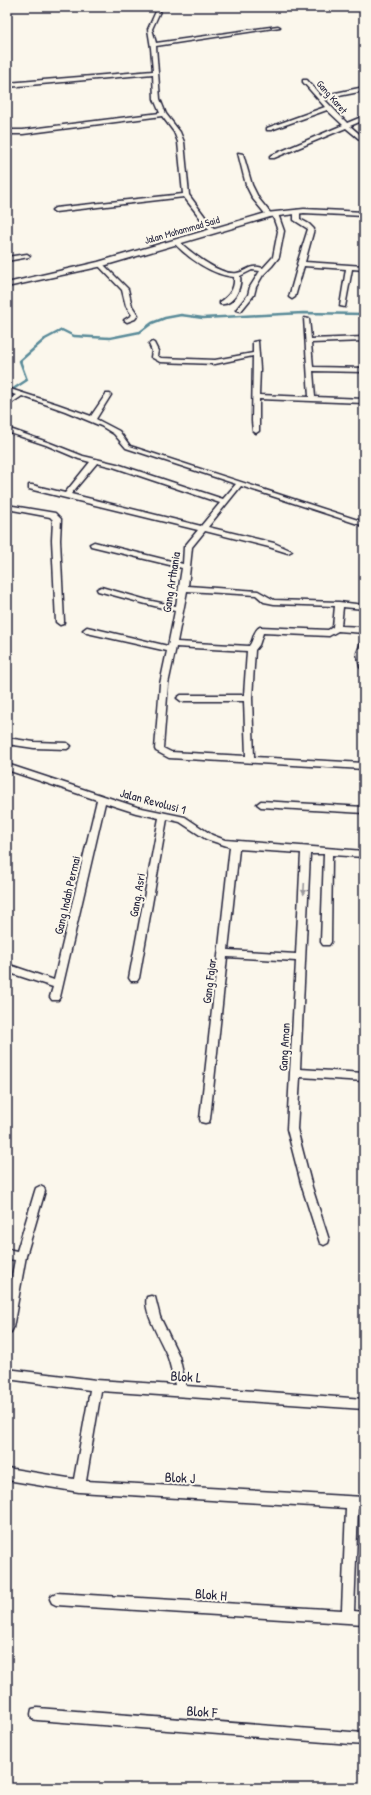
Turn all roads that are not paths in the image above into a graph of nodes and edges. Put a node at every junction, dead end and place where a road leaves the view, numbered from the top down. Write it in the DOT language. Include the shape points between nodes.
graph roads {
  1 [pos="160,7"];
  2 [pos="278,27"];
  3 [pos="154,45"];
  4 [pos="156,72"];
  5 [pos="305,80"];
  6 [pos="7,85"];
  7 [pos="364,89"];
  8 [pos="320,98"];
  9 [pos="328,108"];
  10 [pos="163,114"];
  11 [pos="364,118"];
  12 [pos="346,126"];
  13 [pos="268,129"];
  14 [pos="7,133"];
  15 [pos="364,141"];
  16 [pos="240,154"];
  17 [pos="272,157"];
  18 [pos="186,196"];
  19 [pos="55,210"];
  20 [pos="301,211"];
  21 [pos="364,214"];
  22 [pos="272,215"];
  23 [pos="213,232"];
  24 [pos="176,242"];
  25 [pos="27,256"];
  26 [pos="7,259"];
  27 [pos="100,264"];
  28 [pos="300,264"];
  29 [pos="349,267"];
  30 [pos="364,268"];
  31 [pos="264,270"];
  32 [pos="237,275"];
  33 [pos="7,285"];
  34 [pos="292,296"];
  35 [pos="222,303"];
  36 [pos="343,306"];
  37 [pos="239,310"];
  38 [pos="306,319"];
  39 [pos="126,320"];
  40 [pos="364,339"];
  41 [pos="309,341"];
  42 [pos="256,342"];
  43 [pos="152,344"];
  44 [pos="256,354"];
  45 [pos="310,369"];
  46 [pos="364,370"];
  47 [pos="7,390"];
  48 [pos="19,393"];
  49 [pos="108,395"];
  50 [pos="255,397"];
  51 [pos="312,399"];
  52 [pos="364,401"];
  53 [pos="7,404"];
  54 [pos="92,420"];
  55 [pos="7,430"];
  56 [pos="256,431"];
  57 [pos="95,461"];
  58 [pos="240,483"];
  59 [pos="32,487"];
  60 [pos="66,496"];
  61 [pos="224,502"];
  62 [pos="7,507"];
  63 [pos="364,524"];
  64 [pos="203,528"];
  65 [pos="94,544"];
  66 [pos="288,551"];
  67 [pos="186,567"];
  68 [pos="184,588"];
  69 [pos="101,589"];
  70 [pos="339,604"];
  71 [pos="364,607"];
  72 [pos="180,609"];
  73 [pos="60,622"];
  74 [pos="337,628"];
  75 [pos="87,630"];
  76 [pos="364,630"];
  77 [pos="364,645"];
  78 [pos="172,646"];
  79 [pos="251,649"];
  80 [pos="364,667"];
  81 [pos="181,698"];
  82 [pos="248,698"];
  83 [pos="7,741"];
  84 [pos="67,746"];
  85 [pos="250,760"];
  86 [pos="7,766"];
  87 [pos="364,766"];
  88 [pos="102,798"];
  89 [pos="261,804"];
  90 [pos="364,810"];
  91 [pos="163,817"];
  92 [pos="235,845"];
  93 [pos="306,850"];
  94 [pos="328,852"];
  95 [pos="364,854"];
  96 [pos="326,942"];
  97 [pos="224,953"];
  98 [pos="301,958"];
  99 [pos="7,968"];
  100 [pos="134,978"];
  101 [pos="58,985"];
  102 [pos="55,997"];
  103 [pos="295,1073"];
  104 [pos="364,1077"];
  105 [pos="205,1118"];
  106 [pos="40,1191"];
  107 [pos="324,1240"];
  108 [pos="7,1254"];
  109 [pos="21,1256"];
  110 [pos="151,1301"];
  111 [pos="7,1328"];
  112 [pos="7,1374"];
  113 [pos="96,1385"];
  114 [pos="182,1391"];
  115 [pos="364,1404"];
  116 [pos="7,1474"];
  117 [pos="79,1486"];
  118 [pos="358,1503"];
  119 [pos="56,1599"];
  120 [pos="348,1617"];
  121 [pos="364,1618"];
  122 [pos="38,1714"];
  123 [pos="364,1739"];
  1 -- 3 [label="street" via="150,29"];
  2 -- 3 [label="street"];
  3 -- 4 [label="street"];
  4 -- 6 [label="street"];
  4 -- 10 [label="street" via="157,99"];
  5 -- 8 [label="street, Gang Karet"];
  7 -- 8 [label="street"];
  8 -- 9 [label="street, Gang Karet"];
  9 -- 12 [label="street, Gang Karet"];
  9 -- 13 [label="street"];
  10 -- 14 [label="street"];
  10 -- 18 [label="street" via="177,132 181,142"];
  11 -- 12 [label="street"];
  12 -- 15 [label="street, Gang Karet"];
  12 -- 17 [label="street"];
  16 -- 22 [label="street" via="256,200"];
  18 -- 19 [label="street"];
  18 -- 23 [label="street"];
  20 -- 21 [label="street, Jalan Mohammad Said"];
  20 -- 22 [label="street, Jalan Mohammad Said"];
  20 -- 28 [label="street" via="297,220 311,228"];
  22 -- 23 [label="street, Jalan Mohammad Said"];
  22 -- 31 [label="street" via="281,231 276,257"];
  23 -- 24 [label="street, Jalan Mohammad Said"];
  24 -- 27 [label="street, Jalan Mohammad Said"];
  24 -- 32 [label="street" via="211,268"];
  25 -- 26 [label="street"];
  27 -- 33 [label="street, Jalan Mohammad Said"];
  27 -- 39 [label="street" via="127,293 129,306 135,315"];
  28 -- 29 [label="street"];
  28 -- 34 [label="street"];
  29 -- 30 [label="street"];
  29 -- 36 [label="street"];
  31 -- 32 [label="street" via="250,268"];
  31 -- 37 [label="street" via="256,280 247,301"];
  32 -- 35 [label="street" via="237,288"];
  38 -- 41 [label="street"];
  40 -- 41 [label="street"];
  41 -- 45 [label="street"];
  42 -- 44 [label="street"];
  43 -- 44 [label="street" via="154,357 160,360 215,362"];
  44 -- 50 [label="street"];
  45 -- 46 [label="street"];
  45 -- 51 [label="street"];
  47 -- 48 [label="street"];
  48 -- 53 [label="street"];
  48 -- 54 [label="street"];
  49 -- 54 [label="street"];
  50 -- 51 [label="street"];
  50 -- 56 [label="street"];
  51 -- 52 [label="street"];
  54 -- 58 [label="street" via="118,434 122,443 128,446"];
  55 -- 57 [label="street" via="48,444 73,456"];
  57 -- 60 [label="street"];
  57 -- 61 [label="street" via="115,465"];
  58 -- 61 [label="street, Gang Arthania"];
  58 -- 63 [label="street"];
  59 -- 60 [label="street"];
  60 -- 64 [label="street"];
  61 -- 64 [label="street, Gang Arthania"];
  62 -- 73 [label="street" via="52,515 57,519"];
  64 -- 66 [label="street"];
  64 -- 67 [label="street, Gang Arthania" via="188,547"];
  65 -- 67 [label="street"];
  67 -- 68 [label="street, Gang Arthania"];
  68 -- 70 [label="street" via="258,593 274,602"];
  68 -- 72 [label="street, Gang Arthania"];
  69 -- 72 [label="street"];
  70 -- 71 [label="street"];
  70 -- 74 [label="street"];
  72 -- 78 [label="street, Gang Arthania"];
  74 -- 76 [label="street"];
  74 -- 79 [label="street" via="329,633 260,630"];
  75 -- 78 [label="street"];
  77 -- 80 [label="street" via="361,653"];
  78 -- 79 [label="street"];
  78 -- 85 [label="street, Gang Arthania" via="164,684 159,749 169,755"];
  79 -- 82 [label="street"];
  81 -- 82 [label="street"];
  82 -- 85 [label="street"];
  83 -- 84 [label="street"];
  85 -- 87 [label="street, Gang Arthania"];
  86 -- 88 [label="street, Jalan Revolusi 1"];
  88 -- 91 [label="street, Jalan Revolusi 1"];
  88 -- 101 [label="street, Gang Indah Permai"];
  89 -- 90 [label="street"];
  91 -- 92 [label="street, Jalan Revolusi 1" via="182,819 209,837"];
  91 -- 100 [label="street, Gang. Asri"];
  92 -- 93 [label="street, Jalan Revolusi 1"];
  92 -- 97 [label="street, Gang Fajar"];
  93 -- 94 [label="street, Jalan Revolusi 1"];
  93 -- 98 [label="street, Gang Aman, one-way"];
  94 -- 95 [label="street, Jalan Revolusi 1"];
  94 -- 96 [label="street"];
  97 -- 98 [label="street"];
  97 -- 105 [label="street, Gang Fajar"];
  98 -- 103 [label="street, Gang Aman"];
  99 -- 101 [label="street"];
  101 -- 102 [label="street, Gang Indah Permai"];
  103 -- 104 [label="street"];
  103 -- 107 [label="street, Gang Aman" via="292,1129"];
  106 -- 109 [label="street"];
  108 -- 109 [label="street"];
  109 -- 111 [label="street"];
  110 -- 114 [label="street" via="155,1317 173,1356"];
  112 -- 113 [label="street, Blok L"];
  113 -- 114 [label="street, Blok L"];
  113 -- 117 [label="street"];
  114 -- 115 [label="street, Blok L"];
  116 -- 117 [label="street, Blok J"];
  117 -- 118 [label="street, Blok J"];
  118 -- 120 [label="street, Blok J"];
  119 -- 120 [label="street, Blok H"];
  120 -- 121 [label="street, Blok H"];
  122 -- 123 [label="street, Blok F"];
}
